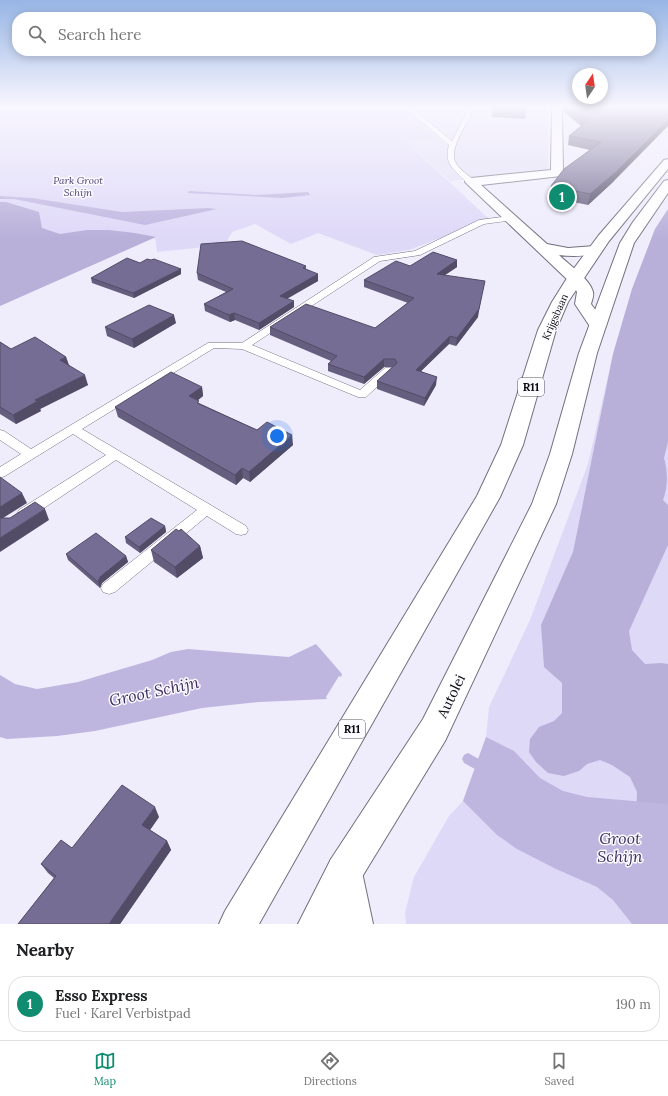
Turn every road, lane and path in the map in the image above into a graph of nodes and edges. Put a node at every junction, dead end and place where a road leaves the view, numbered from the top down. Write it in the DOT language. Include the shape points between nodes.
graph roads {
  1 [pos="451,150"];
  2 [pos="557,150"];
  3 [pos="668,162"];
  4 [pos="471,182"];
  5 [pos="668,184"];
  6 [pos="510,218"];
  7 [pos="542,248"];
  8 [pos="595,250"];
  9 [pos="575,278"];
  10 [pos="598,324"];
  11 [pos="244,346"];
  12 [pos="390,370"];
  13 [pos="73,429"];
  14 [pos="0,434"];
  15 [pos="30,454"];
  16 [pos="115,455"];
  17 [pos="0,472"];
  18 [pos="207,509"];
  19 [pos="16,519"];
  20 [pos="241,530"];
  21 [pos="109,588"];
  22 [pos="344,872"];
  23 [pos="238,924"];
  24 [pos="317,924"];
  25 [pos="354,924"];
  1 -- 4 [label="lane" via="451,160"];
  2 -- 4 [label="main road" via="557,172"];
  3 -- 8 [label="main road, Krijgsbaan / R11"];
  4 -- 6 [label="main road"];
  5 -- 10 [label="main road" via="627,243"];
  6 -- 7 [label="main road"];
  6 -- 11 [label="lane" via="482,222 417,253 377,259"];
  7 -- 8 [label="main road" via="568,252"];
  7 -- 9 [label="main road"];
  8 -- 9 [label="main road, Krijgsbaan / R11"];
  9 -- 10 [label="main road" via="585,290 584,304"];
  9 -- 23 [label="main road, Krijgsbaan / R11" via="547,330 512,445 488,497"];
  10 -- 22 [label="main road, Autolei" via="544,504 434,730"];
  11 -- 12 [label="lane" via="362,395"];
  11 -- 13 [label="lane" via="212,345"];
  13 -- 15 [label="lane"];
  13 -- 16 [label="lane"];
  14 -- 15 [label="lane"];
  15 -- 17 [label="lane"];
  16 -- 18 [label="lane"];
  16 -- 19 [label="lane"];
  18 -- 20 [label="lane"];
  18 -- 21 [label="lane"];
  22 -- 24 [label="main road, Autolei"];
  22 -- 25 [label="main road"];
}
